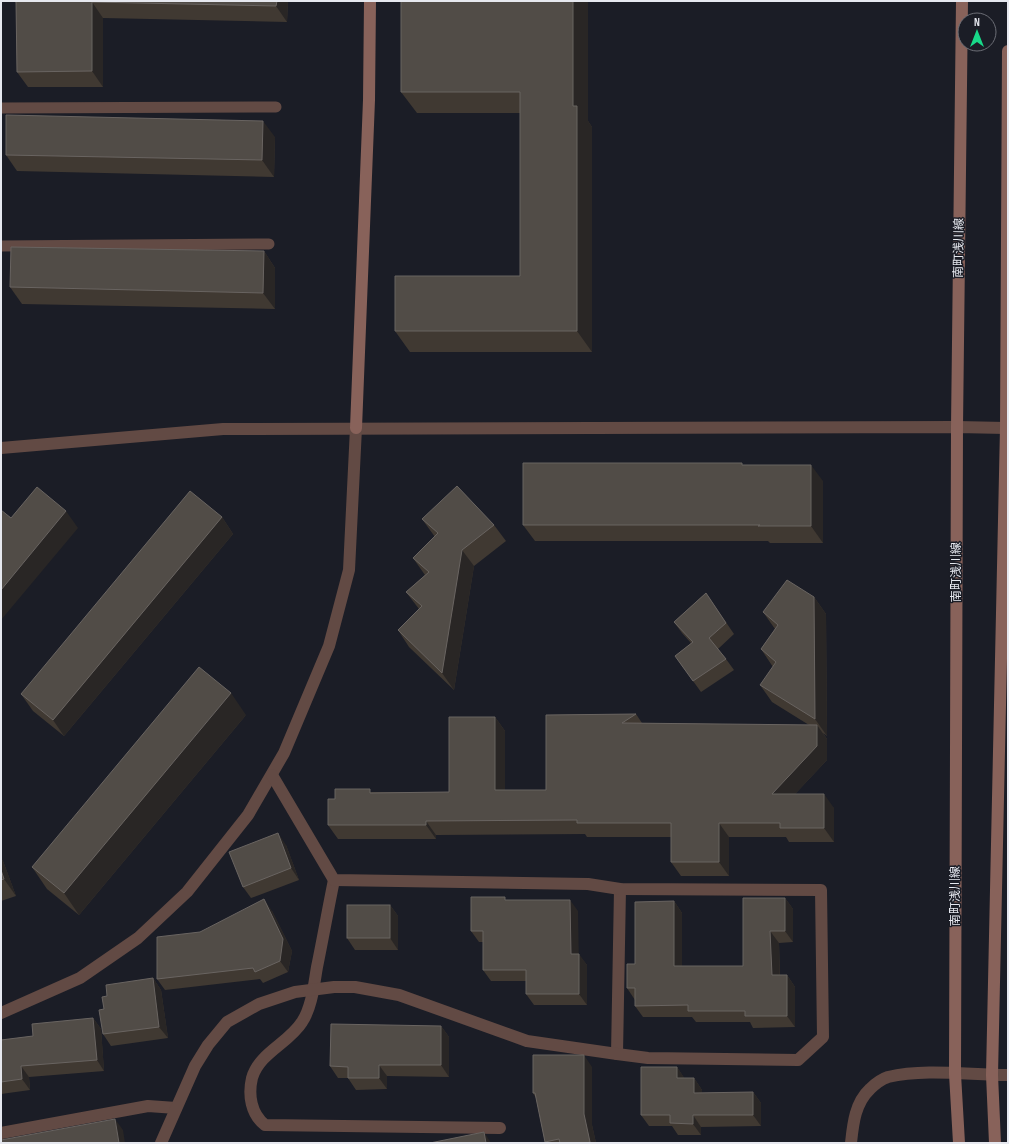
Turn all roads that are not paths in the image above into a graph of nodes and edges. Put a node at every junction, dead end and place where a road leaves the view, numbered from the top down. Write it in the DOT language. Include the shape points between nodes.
graph roads {
  1 [pos="370,1"];
  2 [pos="962,1"];
  3 [pos="1008,51"];
  4 [pos="276,107"];
  5 [pos="1,108"];
  6 [pos="269,244"];
  7 [pos="1,246"];
  8 [pos="957,427"];
  9 [pos="356,428"];
  10 [pos="1007,428"];
  11 [pos="1,448"];
  12 [pos="272,775"];
  13 [pos="334,880"];
  14 [pos="620,889"];
  15 [pos="313,989"];
  16 [pos="1,1013"];
  17 [pos="617,1054"];
  18 [pos="955,1074"];
  19 [pos="992,1075"];
  20 [pos="1008,1075"];
  21 [pos="176,1108"];
  22 [pos="500,1128"];
  23 [pos="1,1133"];
  24 [pos="160,1143"];
  25 [pos="851,1143"];
  26 [pos="959,1143"];
  27 [pos="995,1143"];
  1 -- 9 [label="street" via="369,100"];
  2 -- 8 [label="street, 南町浅川線"];
  3 -- 10 [label="street"];
  4 -- 5 [label="lane"];
  6 -- 7 [label="lane"];
  8 -- 9 [label="street"];
  8 -- 10 [label="street"];
  8 -- 18 [label="street, 南町浅川線"];
  9 -- 11 [label="street" via="223,429"];
  9 -- 12 [label="street" via="349,570 330,646"];
  10 -- 19 [label="street"];
  12 -- 13 [label="street"];
  12 -- 16 [label="street" via="248,815 187,892 138,938 80,978"];
  13 -- 14 [label="street" via="588,884"];
  13 -- 15 [label="street"];
  14 -- 17 [label="street"];
  14 -- 17 [label="street" via="821,890 823,1037 798,1060 648,1058"];
  15 -- 17 [label="street" via="355,987 399,995 527,1041"];
  15 -- 21 [label="street" via="279,995 227,1022 208,1044"];
  15 -- 22 [label="street" via="302,1023 254,1072 250,1090 251,1102 255,1114 265,1125"];
  18 -- 19 [label="street"];
  18 -- 25 [label="street" via="901,1075 877,1083 858,1107 853,1121"];
  18 -- 26 [label="street, 南町浅川線"];
  19 -- 20 [label="street"];
  19 -- 27 [label="street"];
  21 -- 23 [label="street" via="148,1106"];
  21 -- 24 [label="street"];
}
